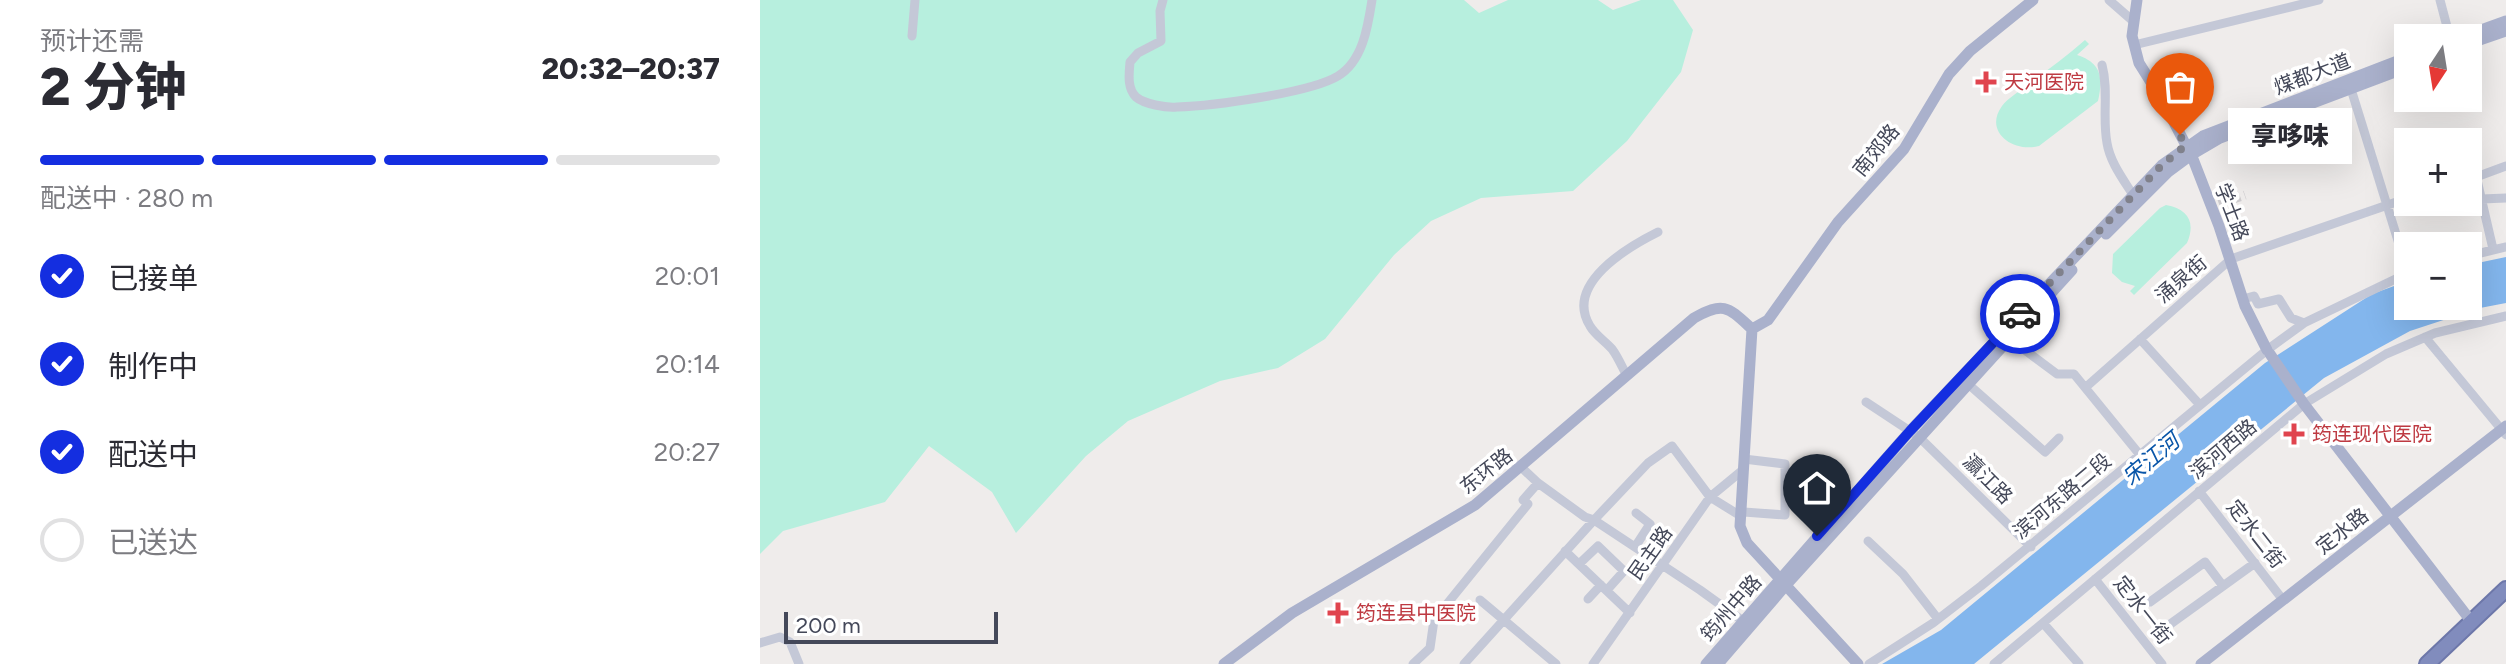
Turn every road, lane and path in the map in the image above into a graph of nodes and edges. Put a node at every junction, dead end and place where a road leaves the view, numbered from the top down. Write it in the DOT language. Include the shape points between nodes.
graph roads {
  1 [pos="915,0"];
  2 [pos="1163,0"];
  3 [pos="1372,0"];
  4 [pos="2033,0"];
  5 [pos="2109,0"];
  6 [pos="2137,0"];
  7 [pos="2319,0"];
  8 [pos="2440,0"];
  9 [pos="2133,21"];
  10 [pos="2506,21"];
  11 [pos="2446,24"];
  12 [pos="2482,30"];
  13 [pos="2506,31"];
  14 [pos="912,36"];
  15 [pos="2482,39"];
  16 [pos="2134,45"];
  17 [pos="2394,62"];
  18 [pos="2102,65"];
  19 [pos="2394,72"];
  20 [pos="2351,89"];
  21 [pos="2188,151"];
  22 [pos="2506,166"];
  23 [pos="2482,174"];
  24 [pos="2133,195"];
  25 [pos="2506,198"];
  26 [pos="2482,199"];
  27 [pos="2394,202"];
  28 [pos="2385,205"];
  29 [pos="1658,232"];
  30 [pos="2394,232"];
  31 [pos="2506,247"];
  32 [pos="2493,249"];
  33 [pos="2482,252"];
  34 [pos="2231,259"];
  35 [pos="2394,280"];
  36 [pos="2243,299"];
  37 [pos="2506,316"];
  38 [pos="2304,323"];
  39 [pos="1752,329"];
  40 [pos="2425,337"];
  41 [pos="2140,339"];
  42 [pos="2026,351"];
  43 [pos="2269,352"];
  44 [pos="1627,376"];
  45 [pos="1967,383"];
  46 [pos="2086,387"];
  47 [pos="2302,401"];
  48 [pos="1866,402"];
  49 [pos="2200,405"];
  50 [pos="2504,430"];
  51 [pos="1915,434"];
  52 [pos="2059,438"];
  53 [pos="2140,455"];
  54 [pos="1744,464"];
  55 [pos="1521,467"];
  56 [pos="1538,483"];
  57 [pos="2199,491"];
  58 [pos="1710,497"];
  59 [pos="1636,513"];
  60 [pos="1739,515"];
  61 [pos="2390,517"];
  62 [pos="1594,520"];
  63 [pos="1868,541"];
  64 [pos="1635,547"];
  65 [pos="2031,547"];
  66 [pos="1565,551"];
  67 [pos="2255,563"];
  68 [pos="1579,564"];
  69 [pos="1663,565"];
  70 [pos="2095,579"];
  71 [pos="1783,582"];
  72 [pos="2223,586"];
  73 [pos="1604,587"];
  74 [pos="2506,589"];
  75 [pos="1588,599"];
  76 [pos="1480,600"];
  77 [pos="2283,600"];
  78 [pos="2150,602"];
  79 [pos="1630,613"];
  80 [pos="1938,619"];
  81 [pos="1504,620"];
  82 [pos="1743,621"];
  83 [pos="2471,621"];
  84 [pos="2043,623"];
  85 [pos="2169,625"];
  86 [pos="760,643"];
  87 [pos="799,664"];
  88 [pos="1224,664"];
  89 [pos="1413,664"];
  90 [pos="1464,664"];
  91 [pos="1556,664"];
  92 [pos="1593,664"];
  93 [pos="1706,664"];
  94 [pos="1718,664"];
  95 [pos="1858,664"];
  96 [pos="1869,664"];
  97 [pos="1994,664"];
  98 [pos="2079,664"];
  99 [pos="2162,664"];
  100 [pos="2201,664"];
  101 [pos="2427,664"];
  1 -- 14 [label="street"];
  2 -- 3 [label="street" via="1161,41 1130,62 1130,88 1143,101 1173,108 1299,90 1339,76 1355,60"];
  4 -- 39 [label="main road, 南郊路" via="1960,61 1904,149 1838,222 1768,320"];
  5 -- 9 [label="street"];
  6 -- 9 [label="main road, 学士路"];
  7 -- 16 [label="street"];
  8 -- 11 [label="street"];
  9 -- 16 [label="main road, 学士路"];
  10 -- 12 [label="main road"];
  13 -- 15 [label="main road"];
  16 -- 21 [label="main road, 学士路"];
  17 -- 21 [label="main road, 煤都大道" via="2203,136"];
  18 -- 24 [label="street" via="2107,144"];
  19 -- 20 [label="main road, 煤都大道"];
  20 -- 21 [label="main road, 煤都大道"];
  20 -- 28 [label="street"];
  21 -- 24 [label="main road" via="2162,165"];
  21 -- 34 [label="main road, 学士路" via="2215,205"];
  21 -- 45 [label="main road"];
  22 -- 23 [label="street"];
  24 -- 51 [label="main road"];
  25 -- 26 [label="street"];
  26 -- 32 [label="street"];
  27 -- 28 [label="street, 涌泉街"];
  28 -- 30 [label="street"];
  28 -- 34 [label="street, 涌泉街"];
  29 -- 44 [label="street" via="1593,278 1584,308 1588,324"];
  31 -- 32 [label="street"];
  32 -- 33 [label="street"];
  34 -- 36 [label="main road, 学士路"];
  34 -- 41 [label="street, 涌泉街"];
  35 -- 38 [label="street, 滨河东路二段"];
  36 -- 38 [label="street" via="2254,296 2258,304 2279,299 2291,318"];
  36 -- 43 [label="main road, 学士路"];
  37 -- 40 [label="street, 滨河西路"];
  38 -- 43 [label="street, 滨河东路二段"];
  39 -- 44 [label="main road, 东环路" via="1730,310 1713,307"];
  39 -- 54 [label="main road"];
  40 -- 47 [label="street, 滨河西路"];
  40 -- 50 [label="street"];
  41 -- 46 [label="street, 涌泉街"];
  41 -- 49 [label="street"];
  42 -- 46 [label="street" via="2057,374 2074,374"];
  43 -- 47 [label="main road, 学士路"];
  43 -- 49 [label="street, 滨河东路二段"];
  44 -- 55 [label="main road, 东环路"];
  45 -- 51 [label="main road"];
  45 -- 52 [label="street" via="2045,452"];
  46 -- 53 [label="street"];
  47 -- 57 [label="street, 滨河西路"];
  47 -- 61 [label="main road"];
  48 -- 51 [label="street, 瀛江路"];
  49 -- 53 [label="street, 滨河东路二段"];
  50 -- 61 [label="main road, 定水路"];
  51 -- 65 [label="street, 瀛江路"];
  51 -- 71 [label="main road, 筠州中路"];
  53 -- 65 [label="street, 滨河东路二段"];
  54 -- 58 [label="street, 民主路"];
  54 -- 60 [label="main road"];
  54 -- 60 [label="street" via="1785,464 1785,515"];
  55 -- 56 [label="street"];
  55 -- 88 [label="main road, 东环路" via="1475,505 1292,613"];
  56 -- 62 [label="street"];
  56 -- 89 [label="street" via="1523,500 1528,504 1434,620 1430,648"];
  57 -- 67 [label="street, 定水二街"];
  57 -- 70 [label="street, 滨河西路"];
  58 -- 60 [label="street"];
  58 -- 62 [label="street" via="1672,446 1648,463"];
  58 -- 69 [label="street, 民主路"];
  59 -- 64 [label="street" via="1650,524"];
  60 -- 71 [label="main road" via="1747,543"];
  61 -- 77 [label="main road, 定水路"];
  61 -- 83 [label="main road"];
  62 -- 64 [label="street"];
  62 -- 66 [label="street"];
  63 -- 80 [label="street" via="1903,574"];
  64 -- 69 [label="street"];
  65 -- 80 [label="street, 滨河东路二段"];
  66 -- 68 [label="street"];
  66 -- 81 [label="street"];
  67 -- 72 [label="street"];
  67 -- 77 [label="street, 定水二街"];
  68 -- 73 [label="street"];
  68 -- 73 [label="street" via="1598,546 1624,571"];
  69 -- 79 [label="street, 民主路"];
  69 -- 82 [label="street"];
  70 -- 84 [label="street, 滨河西路"];
  70 -- 99 [label="street, 定水一街"];
  71 -- 82 [label="main road, 筠州中路"];
  71 -- 94 [label="main road, 筠州中路"];
  71 -- 95 [label="main road"];
  72 -- 78 [label="street" via="2205,562"];
  72 -- 85 [label="street"];
  73 -- 75 [label="street"];
  73 -- 79 [label="street"];
  74 -- 83 [label="highway"];
  76 -- 81 [label="street"];
  77 -- 100 [label="main road, 定水路"];
  79 -- 92 [label="street, 民主路"];
  80 -- 96 [label="street, 滨河东路二段"];
  81 -- 90 [label="street"];
  81 -- 91 [label="street"];
  82 -- 93 [label="main road, 筠州中路"];
  83 -- 101 [label="highway"];
  84 -- 97 [label="street, 滨河西路"];
  84 -- 98 [label="street"];
  86 -- 87 [label="street" via="780,637 790,642"];
}
